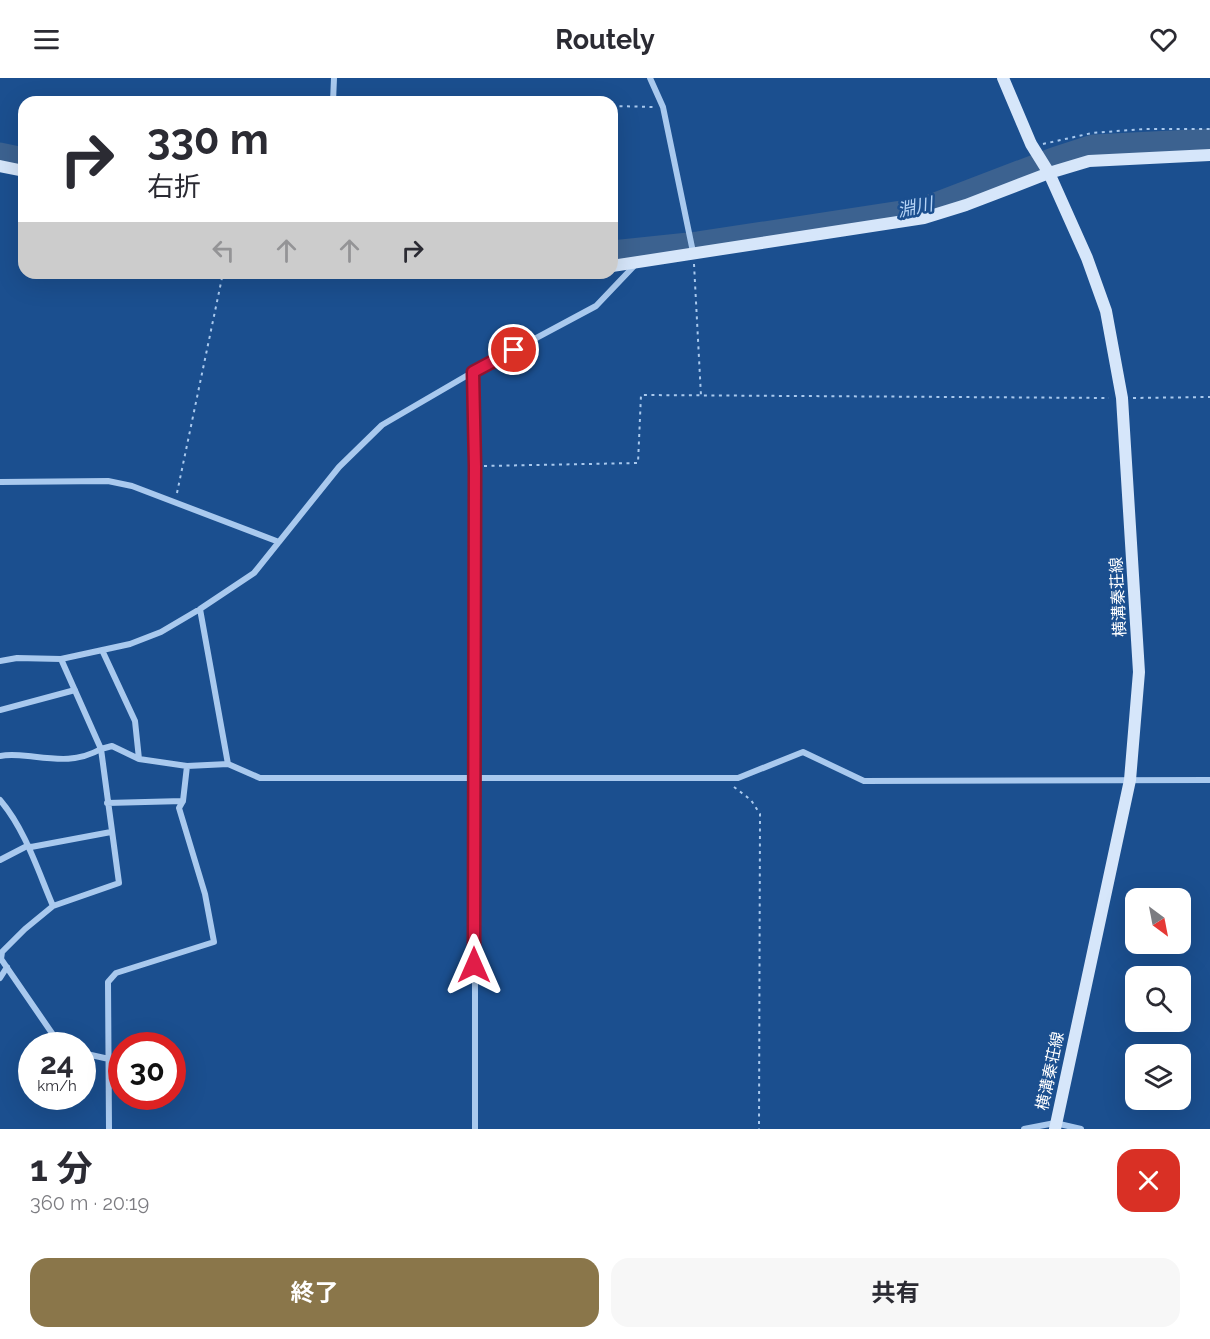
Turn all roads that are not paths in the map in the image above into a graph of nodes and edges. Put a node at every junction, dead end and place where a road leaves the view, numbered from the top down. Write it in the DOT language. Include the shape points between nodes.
graph roads {
  1 [pos="334,78"];
  2 [pos="650,78"];
  3 [pos="1003,78"];
  4 [pos="333,96"];
  5 [pos="1210,155"];
  6 [pos="0,166"];
  7 [pos="18,170"];
  8 [pos="1049,173"];
  9 [pos="693,252"];
  10 [pos="637,262"];
  11 [pos="618,265"];
  12 [pos="473,372"];
  13 [pos="0,482"];
  14 [pos="279,542"];
  15 [pos="200,609"];
  16 [pos="102,650"];
  17 [pos="61,659"];
  18 [pos="0,660"];
  19 [pos="75,690"];
  20 [pos="0,710"];
  21 [pos="101,749"];
  22 [pos="0,756"];
  23 [pos="139,759"];
  24 [pos="228,764"];
  25 [pos="187,766"];
  26 [pos="474,777"];
  27 [pos="1130,780"];
  28 [pos="1210,780"];
  29 [pos="0,800"];
  30 [pos="183,801"];
  31 [pos="107,803"];
  32 [pos="111,832"];
  33 [pos="27,846"];
  34 [pos="0,860"];
  35 [pos="53,906"];
  36 [pos="0,941"];
  37 [pos="6,948"];
  38 [pos="4,967"];
  39 [pos="0,978"];
  40 [pos="51,1032"];
  41 [pos="109,1032"];
  42 [pos="110,1110"];
  43 [pos="1055,1126"];
  44 [pos="110,1129"];
  45 [pos="475,1129"];
  46 [pos="1024,1129"];
  47 [pos="1081,1129"];
  1 -- 4 [label="street"];
  2 -- 9 [label="street" via="663,108"];
  3 -- 8 [label="main road, 横溝秦荘線" via="1031,144"];
  5 -- 8 [label="main road" via="1089,161"];
  6 -- 7 [label="main road"];
  8 -- 9 [label="main road" via="924,218"];
  8 -- 27 [label="main road, 横溝秦荘線" via="1106,311 1122,398 1139,672"];
  9 -- 10 [label="main road"];
  10 -- 11 [label="main road"];
  10 -- 12 [label="street" via="596,306"];
  12 -- 14 [label="street" via="382,425 339,467"];
  12 -- 26 [label="street"];
  13 -- 14 [label="street" via="108,481 132,486"];
  14 -- 15 [label="street" via="254,573"];
  15 -- 16 [label="street" via="161,632"];
  15 -- 24 [label="street"];
  16 -- 17 [label="street"];
  16 -- 23 [label="street" via="135,721"];
  17 -- 18 [label="street"];
  17 -- 19 [label="street"];
  19 -- 20 [label="street"];
  19 -- 21 [label="street"];
  21 -- 22 [label="street" via="86,757 58,760"];
  21 -- 23 [label="street" via="112,746"];
  21 -- 31 [label="street"];
  23 -- 25 [label="street"];
  24 -- 25 [label="street"];
  24 -- 26 [label="street" via="260,778"];
  25 -- 30 [label="street"];
  26 -- 27 [label="street" via="738,778 803,752 864,781"];
  26 -- 45 [label="street"];
  27 -- 28 [label="street"];
  27 -- 43 [label="main road, 横溝秦荘線"];
  29 -- 33 [label="street"];
  30 -- 31 [label="street"];
  30 -- 41 [label="street" via="179,808 205,894 214,942 116,973 108,982"];
  31 -- 32 [label="street"];
  32 -- 33 [label="street"];
  32 -- 35 [label="street" via="119,883"];
  33 -- 34 [label="street"];
  33 -- 35 [label="street"];
  35 -- 37 [label="street"];
  36 -- 37 [label="street"];
  37 -- 38 [label="street" via="1,959"];
  38 -- 39 [label="street"];
  38 -- 40 [label="street"];
  42 -- 44 [label="street"];
  43 -- 46 [label="street"];
  43 -- 47 [label="street"];
}
